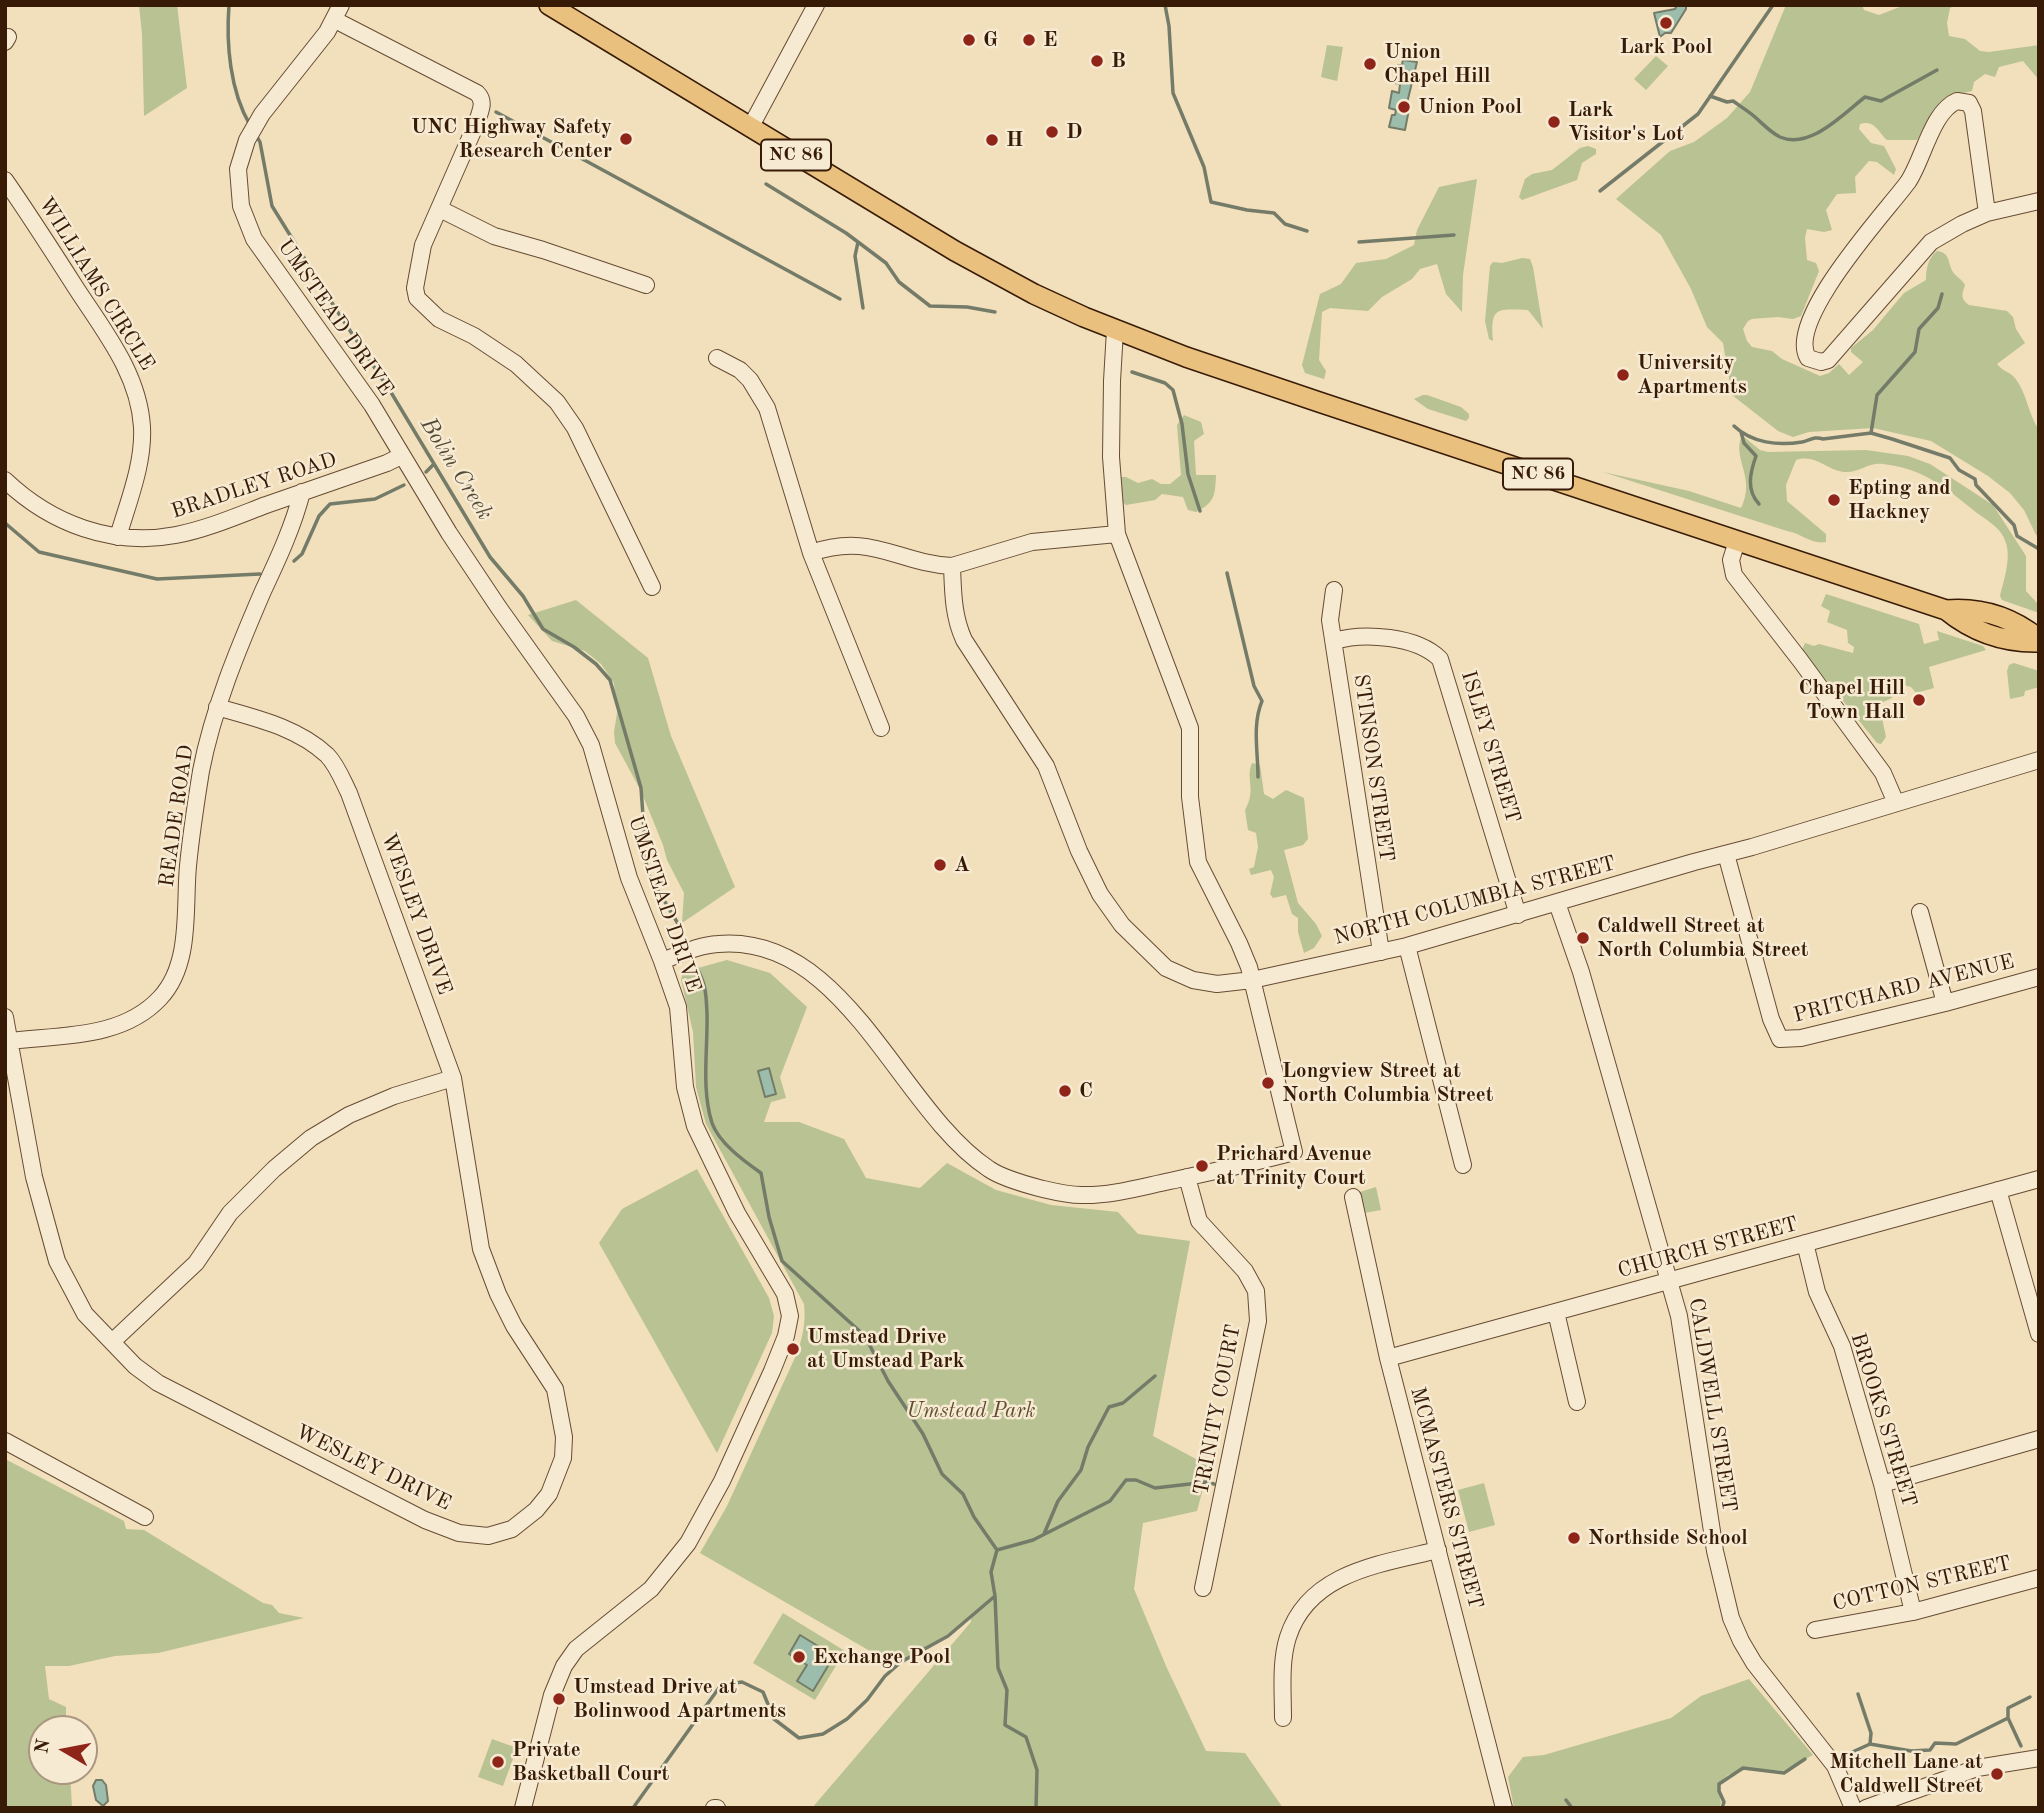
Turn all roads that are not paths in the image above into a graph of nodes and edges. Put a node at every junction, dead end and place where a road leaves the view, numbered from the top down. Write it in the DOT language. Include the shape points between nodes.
graph roads {
  1 [pos="549,5"];
  2 [pos="816,5"];
  3 [pos="338,12"];
  4 [pos="750,128"];
  5 [pos="5,180"];
  6 [pos="2039,201"];
  7 [pos="440,209"];
  8 [pos="1987,213"];
  9 [pos="646,285"];
  10 [pos="1115,330"];
  11 [pos="717,358"];
  12 [pos="401,456"];
  13 [pos="5,481"];
  14 [pos="302,492"];
  15 [pos="1117,534"];
  16 [pos="118,537"];
  17 [pos="1737,541"];
  18 [pos="811,553"];
  19 [pos="952,566"];
  20 [pos="652,587"];
  21 [pos="1334,590"];
  22 [pos="1946,610"];
  23 [pos="1334,640"];
  24 [pos="2039,640"];
  25 [pos="217,707"];
  26 [pos="881,728"];
  27 [pos="2039,760"];
  28 [pos="1896,803"];
  29 [pos="1726,854"];
  30 [pos="1558,903"];
  31 [pos="1920,912"];
  32 [pos="1518,915"];
  33 [pos="1407,946"];
  34 [pos="1381,952"];
  35 [pos="662,961"];
  36 [pos="2039,977"];
  37 [pos="1252,980"];
  38 [pos="1945,1003"];
  39 [pos="5,1017"];
  40 [pos="10,1041"];
  41 [pos="453,1078"];
  42 [pos="1462,1165"];
  43 [pos="1187,1177"];
  44 [pos="2039,1179"];
  45 [pos="1998,1190"];
  46 [pos="1353,1197"];
  47 [pos="1805,1243"];
  48 [pos="1669,1281"];
  49 [pos="1556,1312"];
  50 [pos="2039,1334"];
  51 [pos="113,1341"];
  52 [pos="1388,1359"];
  53 [pos="1577,1402"];
  54 [pos="2039,1439"];
  55 [pos="5,1441"];
  56 [pos="1882,1484"];
  57 [pos="145,1517"];
  58 [pos="1438,1550"];
  59 [pos="2039,1578"];
  60 [pos="1203,1588"];
  61 [pos="1913,1612"];
  62 [pos="1815,1630"];
  63 [pos="1283,1718"];
  64 [pos="2039,1758"];
  65 [pos="523,1808"];
  66 [pos="1504,1808"];
  67 [pos="1853,1808"];
  68 [pos="1866,1808"];
  1 -- 4 [label="main road, NC 86"];
  2 -- 4 [label="street"];
  3 -- 7 [label="street" via="482,98 477,122"];
  3 -- 12 [label="street, UMSTEAD DRIVE" via="262,114 241,154 241,206 254,239 372,405"];
  4 -- 10 [label="main road, NC 86" via="955,251 1034,294"];
  5 -- 16 [label="street, WILLIAMS CIRCLE" via="104,331 136,390 140,450"];
  6 -- 8 [label="street"];
  7 -- 9 [label="street" via="494,236"];
  7 -- 20 [label="street" via="423,245 417,298 439,319 516,364 556,402 575,428"];
  8 -- 8 [label="street" via="1931,242 1828,360 1808,358 1804,346 1821,301 1851,251 1909,180 1937,122 1953,102 1965,101 1973,111"];
  10 -- 15 [label="street" via="1111,457"];
  10 -- 17 [label="main road, NC 86"];
  11 -- 18 [label="street" via="750,380 767,408"];
  12 -- 14 [label="street, BRADLEY ROAD"];
  12 -- 35 [label="street, UMSTEAD DRIVE" via="591,745 629,878"];
  13 -- 16 [label="street, BRADLEY ROAD" via="62,521"];
  14 -- 16 [label="street, BRADLEY ROAD" via="178,535"];
  14 -- 25 [label="street, READE ROAD"];
  15 -- 19 [label="street" via="1032,542"];
  15 -- 37 [label="street" via="1190,728 1192,831 1198,862 1240,943"];
  17 -- 22 [label="main road, NC 86"];
  17 -- 28 [label="street" via="1731,560 1734,575 1883,773"];
  18 -- 19 [label="street" via="841,544 857,545"];
  18 -- 26 [label="street"];
  19 -- 37 [label="street, NORTH COLUMBIA STREET" via="957,625 1046,766 1079,851 1122,925 1166,968 1193,980 1217,984"];
  21 -- 23 [label="street, STINSON STREET" via="1330,620"];
  22 -- 24 [label="main road, NC 86" via="1972,608 2022,625"];
  22 -- 24 [label="main road, NC 86" via="1966,626 2006,640"];
  23 -- 32 [label="street, ISLEY STREET" via="1366,636 1413,643 1440,659"];
  23 -- 34 [label="street, STINSON STREET"];
  25 -- 40 [label="street, READE ROAD" via="202,770 188,867 183,943 161,998 128,1020 97,1031"];
  25 -- 41 [label="street, WESLEY DRIVE" via="301,735 329,757 349,793"];
  27 -- 28 [label="street, NORTH COLUMBIA STREET"];
  28 -- 29 [label="street, NORTH COLUMBIA STREET"];
  29 -- 30 [label="street, NORTH COLUMBIA STREET"];
  29 -- 38 [label="street, PRITCHARD AVENUE" via="1780,1039"];
  30 -- 32 [label="street, NORTH COLUMBIA STREET"];
  30 -- 48 [label="street, CALDWELL STREET"];
  31 -- 38 [label="street"];
  32 -- 33 [label="street, NORTH COLUMBIA STREET"];
  33 -- 34 [label="street, NORTH COLUMBIA STREET"];
  33 -- 42 [label="street"];
  34 -- 37 [label="street, NORTH COLUMBIA STREET"];
  35 -- 43 [label="street" via="698,947 730,944 762,947 807,968 833,990 954,1140 991,1170 1037,1188 1080,1195"];
  35 -- 65 [label="street, UMSTEAD DRIVE" via="678,1007 685,1087 695,1126 737,1213 785,1294 789,1326 722,1481 688,1543 651,1589 576,1649 564,1666"];
  36 -- 38 [label="street, PRITCHARD AVENUE"];
  37 -- 43 [label="street" via="1294,1152"];
  39 -- 40 [label="street, WESLEY DRIVE"];
  40 -- 51 [label="street, WESLEY DRIVE" via="34,1178 57,1261 85,1314"];
  41 -- 51 [label="street" via="349,1115 311,1138 230,1213 196,1263"];
  41 -- 51 [label="street, WESLEY DRIVE" via="481,1249 514,1326 555,1389 564,1437 558,1476 524,1520 488,1536 459,1533 425,1520 158,1383"];
  43 -- 60 [label="street, TRINITY COURT" via="1199,1221 1245,1270 1256,1291 1258,1321"];
  44 -- 45 [label="street, CHURCH STREET"];
  45 -- 47 [label="street, CHURCH STREET"];
  45 -- 50 [label="street"];
  46 -- 52 [label="street, MCMASTERS STREET"];
  47 -- 48 [label="street, CHURCH STREET"];
  47 -- 56 [label="street, BROOKS STREET" via="1817,1292 1842,1346"];
  48 -- 49 [label="street, CHURCH STREET"];
  48 -- 67 [label="street, CALDWELL STREET" via="1681,1329 1715,1551 1731,1618 1754,1663 1835,1766"];
  49 -- 52 [label="street, CHURCH STREET"];
  49 -- 53 [label="street"];
  52 -- 58 [label="street, MCMASTERS STREET"];
  54 -- 56 [label="street"];
  55 -- 57 [label="street"];
  56 -- 61 [label="street, BROOKS STREET"];
  58 -- 63 [label="street" via="1369,1567 1323,1587 1292,1626 1287,1640"];
  58 -- 66 [label="street, MCMASTERS STREET"];
  59 -- 61 [label="street, COTTON STREET"];
  61 -- 62 [label="street, COTTON STREET"];
  64 -- 68 [label="street" via="1977,1768"];
}
